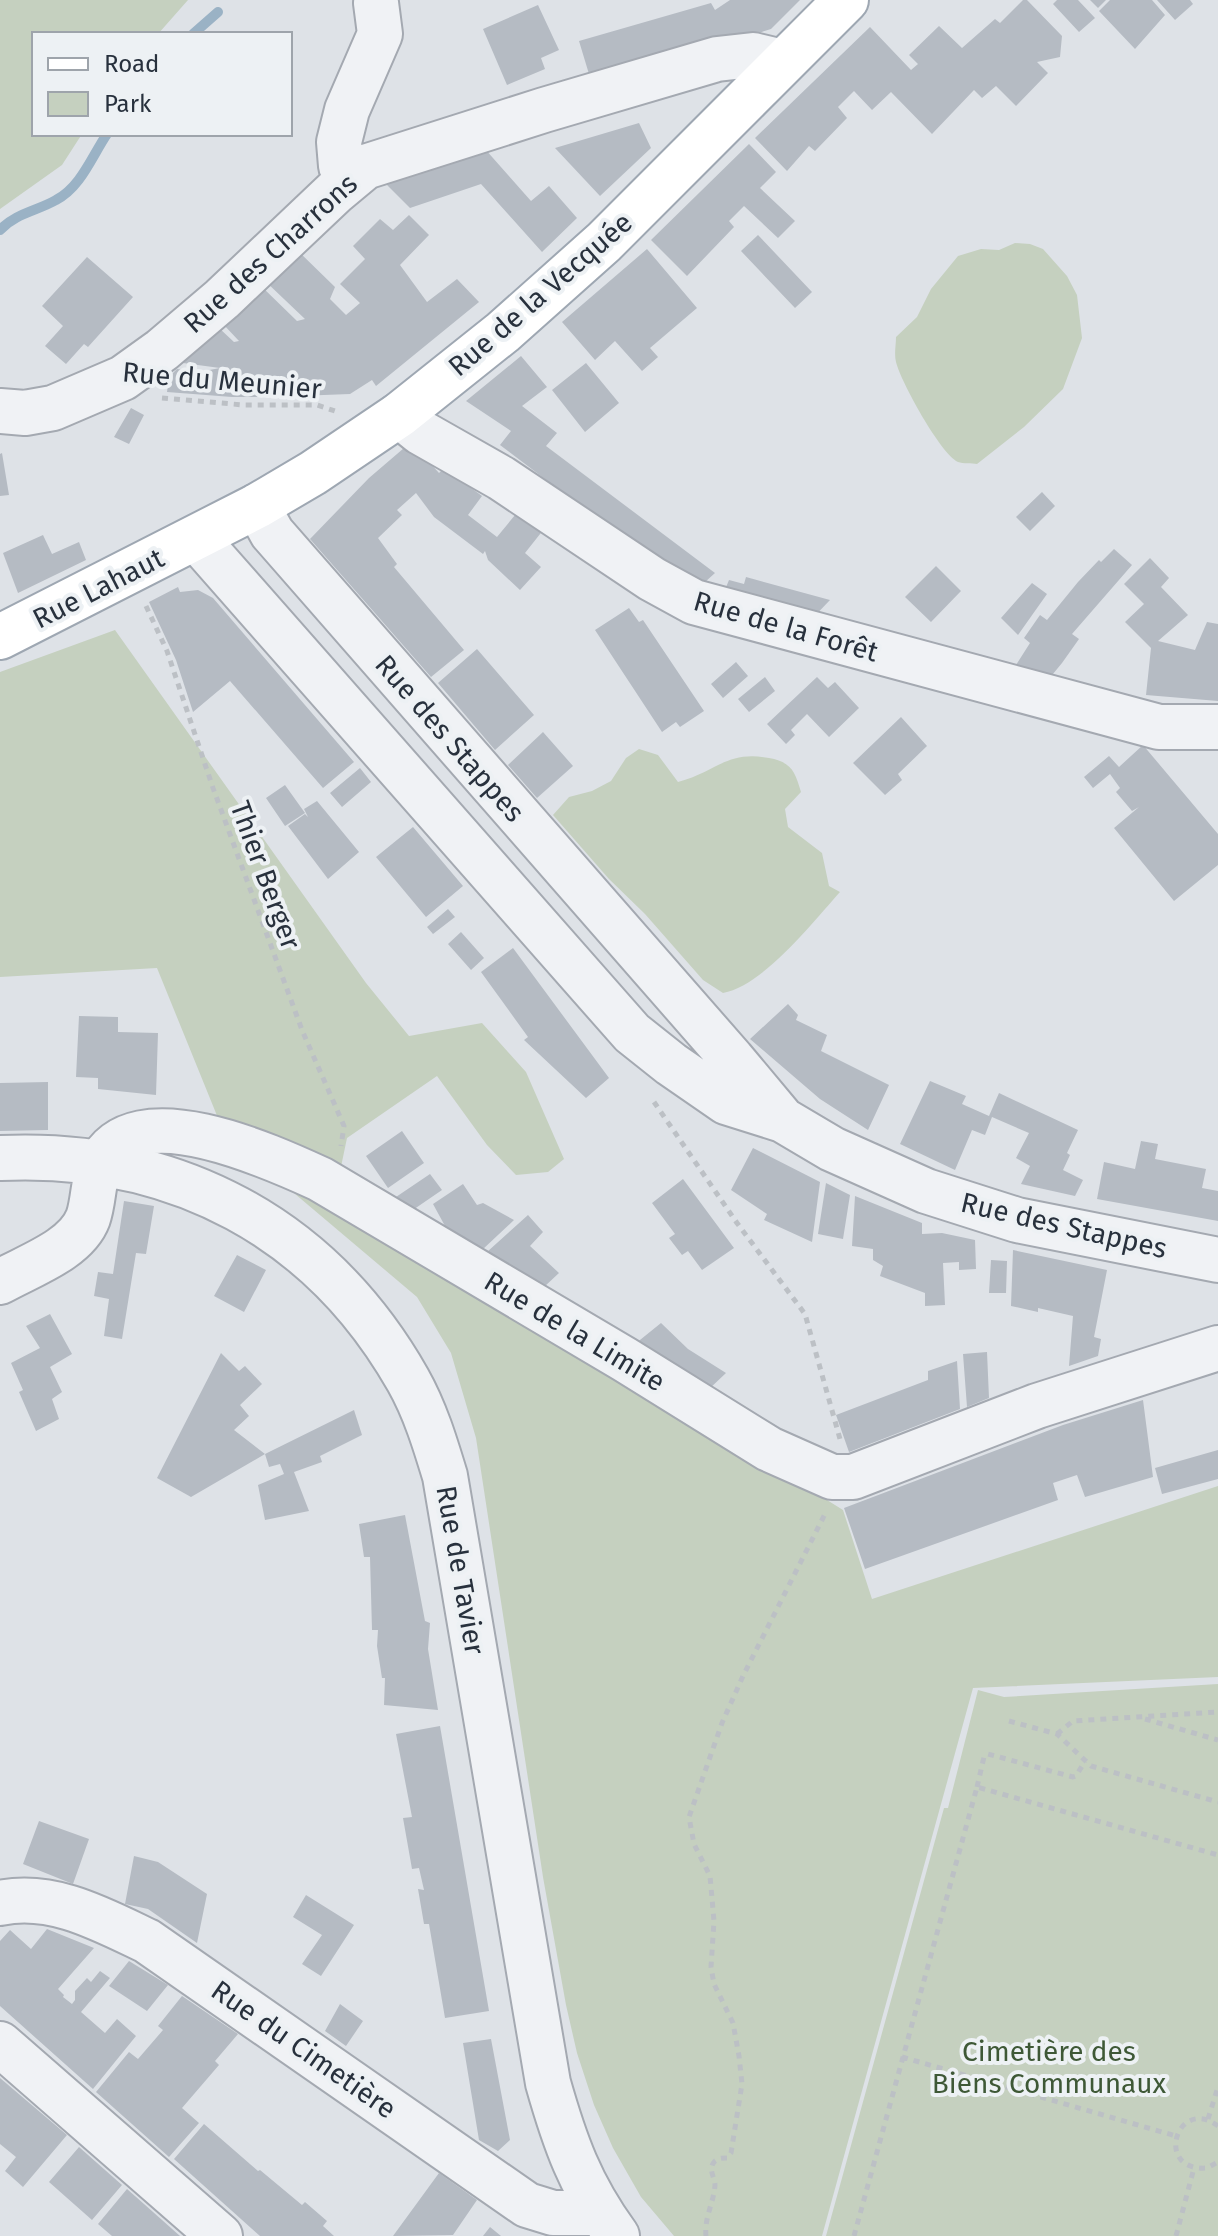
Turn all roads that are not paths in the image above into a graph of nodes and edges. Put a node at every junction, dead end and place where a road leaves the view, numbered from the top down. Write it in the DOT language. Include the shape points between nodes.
graph roads {
  1 [pos="846,0"];
  2 [pos="376,3"];
  3 [pos="780,65"];
  4 [pos="349,179"];
  5 [pos="0,411"];
  6 [pos="399,415"];
  7 [pos="257,506"];
  8 [pos="196,538"];
  9 [pos="0,637"];
  10 [pos="370,646"];
  11 [pos="325,685"];
  12 [pos="1218,727"];
  13 [pos="531,830"];
  14 [pos="487,867"];
  15 [pos="783,1120"];
  16 [pos="0,1158"];
  17 [pos="100,1164"];
  18 [pos="1218,1260"];
  19 [pos="0,1282"];
  20 [pos="1218,1348"];
  21 [pos="0,1903"];
  22 [pos="0,2044"];
  23 [pos="608,2225"];
  24 [pos="220,2236"];
  1 -- 3 [label="main road, Rue de la Vecquée"];
  2 -- 4 [label="street" via="380,34 339,142 341,166"];
  3 -- 4 [label="street, Rue des Charrons" via="753,55 717,59 428,146 365,167"];
  3 -- 6 [label="main road, Rue de la Vecquée" via="604,242"];
  4 -- 5 [label="street, Rue des Charrons" via="143,364 102,389 37,412"];
  6 -- 7 [label="main road, Rue de la Vecquée"];
  6 -- 12 [label="street, Rue de la Forêt" via="686,599 1159,727"];
  7 -- 8 [label="main road, Rue de la Vecquée"];
  7 -- 10 [label="street, Rue des Stappes" via="272,533"];
  8 -- 9 [label="main road, Rue Lahaut"];
  8 -- 11 [label="street, Rue des Stappes"];
  10 -- 11 [label="street, Rue des Stappes"];
  10 -- 13 [label="street, Rue des Stappes"];
  11 -- 14 [label="street, Rue des Stappes"];
  13 -- 14 [label="street, Rue des Stappes"];
  13 -- 15 [label="street, Rue des Stappes"];
  14 -- 15 [label="street, Rue des Stappes" via="632,1033 726,1102"];
  15 -- 18 [label="street, Rue des Stappes" via="878,1171 967,1205"];
  16 -- 17 [label="street, Rue de Tavier"];
  17 -- 19 [label="street" via="87,1221 71,1241"];
  17 -- 20 [label="street, Rue de la Limite" via="119,1141 144,1131 172,1130 266,1155 353,1198 769,1449 832,1477 853,1477 1037,1406"];
  17 -- 23 [label="street, Rue de Tavier" via="180,1182 287,1238 337,1283 380,1335 409,1382 445,1476 548,2083 569,2153"];
  21 -- 23 [label="street, Rue du Cimetière" via="22,1899 59,1904 147,1941 527,2205"];
  22 -- 24 [label="street"];
}
